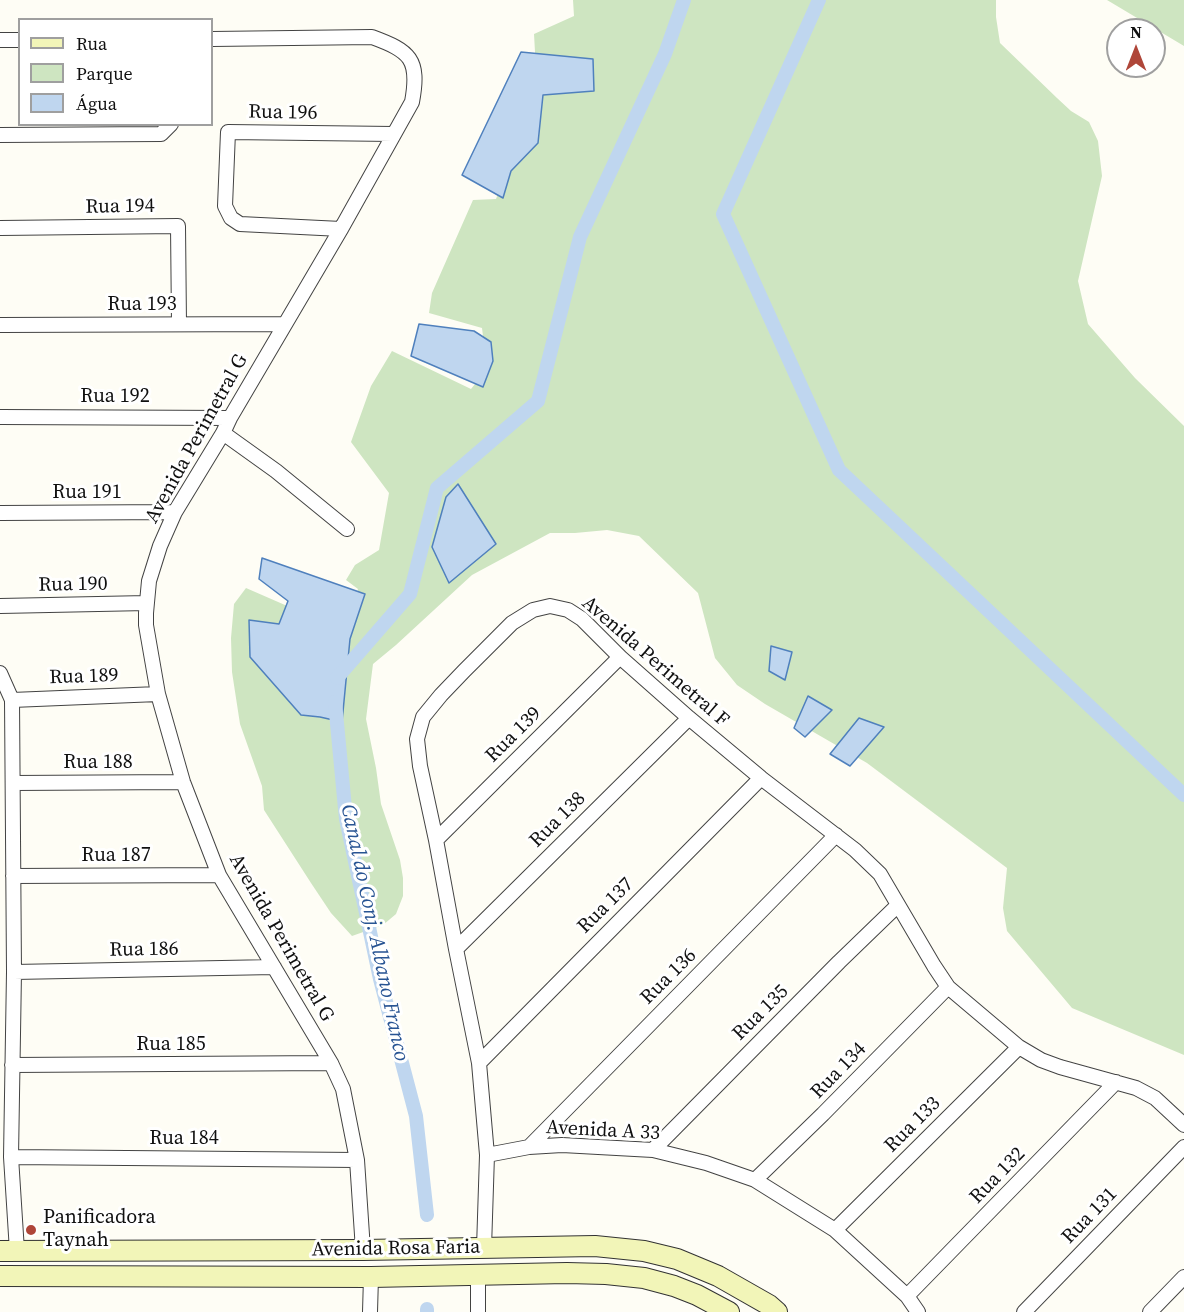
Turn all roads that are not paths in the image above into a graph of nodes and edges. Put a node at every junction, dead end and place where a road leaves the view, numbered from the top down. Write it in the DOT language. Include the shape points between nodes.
graph roads {
  1 [pos="213,39"];
  2 [pos="0,40"];
  3 [pos="18,40"];
  4 [pos="169,126"];
  5 [pos="393,134"];
  6 [pos="0,135"];
  7 [pos="0,228"];
  8 [pos="341,228"];
  9 [pos="179,324"];
  10 [pos="285,324"];
  11 [pos="0,325"];
  12 [pos="0,417"];
  13 [pos="230,417"];
  14 [pos="223,433"];
  15 [pos="175,512"];
  16 [pos="0,513"];
  17 [pos="347,529"];
  18 [pos="147,603"];
  19 [pos="0,606"];
  20 [pos="620,657"];
  21 [pos="0,673"];
  22 [pos="158,694"];
  23 [pos="12,700"];
  24 [pos="689,718"];
  25 [pos="761,778"];
  26 [pos="183,782"];
  27 [pos="13,783"];
  28 [pos="836,835"];
  29 [pos="436,840"];
  30 [pos="219,875"];
  31 [pos="13,876"];
  32 [pos="898,905"];
  33 [pos="456,949"];
  34 [pos="274,967"];
  35 [pos="14,972"];
  36 [pos="948,987"];
  37 [pos="1019,1047"];
  38 [pos="331,1063"];
  39 [pos="479,1063"];
  40 [pos="12,1065"];
  41 [pos="1116,1082"];
  42 [pos="1184,1125"];
  43 [pos="529,1147"];
  44 [pos="1184,1147"];
  45 [pos="653,1150"];
  46 [pos="487,1155"];
  47 [pos="11,1157"];
  48 [pos="357,1160"];
  49 [pos="755,1180"];
  50 [pos="835,1230"];
  51 [pos="566,1245"];
  52 [pos="484,1248"];
  53 [pos="363,1250"];
  54 [pos="8,1251"];
  55 [pos="85,1251"];
  56 [pos="567,1273"];
  57 [pos="478,1274"];
  58 [pos="0,1276"];
  59 [pos="85,1276"];
  60 [pos="371,1277"];
  61 [pos="1184,1277"];
  62 [pos="907,1296"];
  63 [pos="370,1312"];
  64 [pos="478,1312"];
  65 [pos="729,1312"];
  66 [pos="777,1312"];
  67 [pos="918,1312"];
  68 [pos="1024,1312"];
  69 [pos="1150,1312"];
  1 -- 5 [label="street, Avenida Perimetral G" via="372,37 394,45 410,57 415,85 412,102"];
  2 -- 3 [label="street"];
  4 -- 6 [label="street" via="161,134"];
  5 -- 8 [label="street, Avenida Perimetral G"];
  5 -- 8 [label="street, Rua 196" via="228,132 225,206 231,218 240,225"];
  7 -- 9 [label="street, Rua 194" via="178,226"];
  8 -- 10 [label="street, Avenida Perimetral G"];
  9 -- 10 [label="street, Rua 193"];
  9 -- 11 [label="street, Rua 193"];
  10 -- 13 [label="street, Avenida Perimetral G"];
  12 -- 13 [label="street, Rua 192"];
  13 -- 14 [label="street, Avenida Perimetral G"];
  14 -- 15 [label="street, Avenida Perimetral G"];
  14 -- 17 [label="street"];
  15 -- 16 [label="street, Rua 191"];
  15 -- 18 [label="street, Avenida Perimetral G" via="149,580"];
  18 -- 19 [label="street, Rua 190"];
  18 -- 22 [label="street, Avenida Perimetral G" via="146,625"];
  20 -- 24 [label="street, Avenida Perimetral F"];
  20 -- 29 [label="street, Rua 139"];
  20 -- 29 [label="street, Avenida Perimetral F" via="568,610 550,606 533,610 512,623 423,717 417,739"];
  21 -- 23 [label="street"];
  22 -- 23 [label="street, Rua 189"];
  22 -- 26 [label="street, Avenida Perimetral G"];
  23 -- 27 [label="street"];
  24 -- 25 [label="street, Avenida Perimetral F"];
  24 -- 33 [label="street, Rua 138"];
  25 -- 28 [label="street, Avenida Perimetral F"];
  25 -- 39 [label="street, Rua 137"];
  26 -- 27 [label="street, Rua 188"];
  26 -- 30 [label="street, Avenida Perimetral G"];
  27 -- 31 [label="street"];
  28 -- 32 [label="street, Avenida Perimetral F" via="880,874"];
  28 -- 43 [label="street, Rua 136"];
  29 -- 33 [label="street, Avenida Perimetral F"];
  30 -- 31 [label="street, Rua 187"];
  30 -- 34 [label="street, Avenida Perimetral G"];
  31 -- 35 [label="street"];
  32 -- 36 [label="street, Avenida Perimetral F"];
  32 -- 45 [label="street, Rua 135"];
  33 -- 39 [label="street, Avenida Perimetral F"];
  34 -- 35 [label="street, Rua 186"];
  34 -- 38 [label="street, Avenida Perimetral G"];
  35 -- 40 [label="street"];
  36 -- 37 [label="street, Avenida Perimetral F"];
  36 -- 49 [label="street, Rua 134"];
  37 -- 41 [label="street, Avenida Perimetral F" via="1041,1060"];
  37 -- 50 [label="street, Rua 133"];
  38 -- 40 [label="street, Rua 185"];
  38 -- 48 [label="street, Avenida Perimetral G" via="344,1089"];
  39 -- 46 [label="street, Avenida Perimetral F"];
  40 -- 47 [label="street"];
  41 -- 42 [label="street, Avenida Perimetral F" via="1155,1098"];
  41 -- 62 [label="street, Rua 132"];
  43 -- 45 [label="street, Avenida A 33" via="584,1145"];
  43 -- 46 [label="street, Avenida A 33"];
  44 -- 68 [label="street, Rua 131"];
  45 -- 49 [label="street, Avenida A 33"];
  46 -- 52 [label="street, Avenida Perimetral F"];
  47 -- 48 [label="street, Rua 184"];
  47 -- 54 [label="street"];
  48 -- 53 [label="street, Avenida Perimetral G"];
  49 -- 50 [label="street, Avenida A 33"];
  50 -- 62 [label="street, Avenida A 33"];
  51 -- 52 [label="street, Avenida Rosa Faria"];
  51 -- 56 [label="street"];
  51 -- 66 [label="street, Avenida Rosa Faria" via="644,1251 677,1259 718,1276"];
  52 -- 53 [label="street, Avenida Rosa Faria"];
  53 -- 55 [label="street, Avenida Rosa Faria"];
  54 -- 55 [label="street, Avenida Rosa Faria"];
  55 -- 59 [label="street"];
  56 -- 57 [label="street, Avenida Rosa Faria"];
  56 -- 65 [label="street, Avenida Rosa Faria" via="644,1278 697,1295"];
  57 -- 60 [label="street, Avenida Rosa Faria"];
  57 -- 64 [label="street"];
  58 -- 59 [label="street, Avenida Rosa Faria"];
  59 -- 60 [label="street, Avenida Rosa Faria"];
  60 -- 63 [label="street"];
  61 -- 69 [label="street"];
  62 -- 67 [label="street, Avenida A 33"];
}
